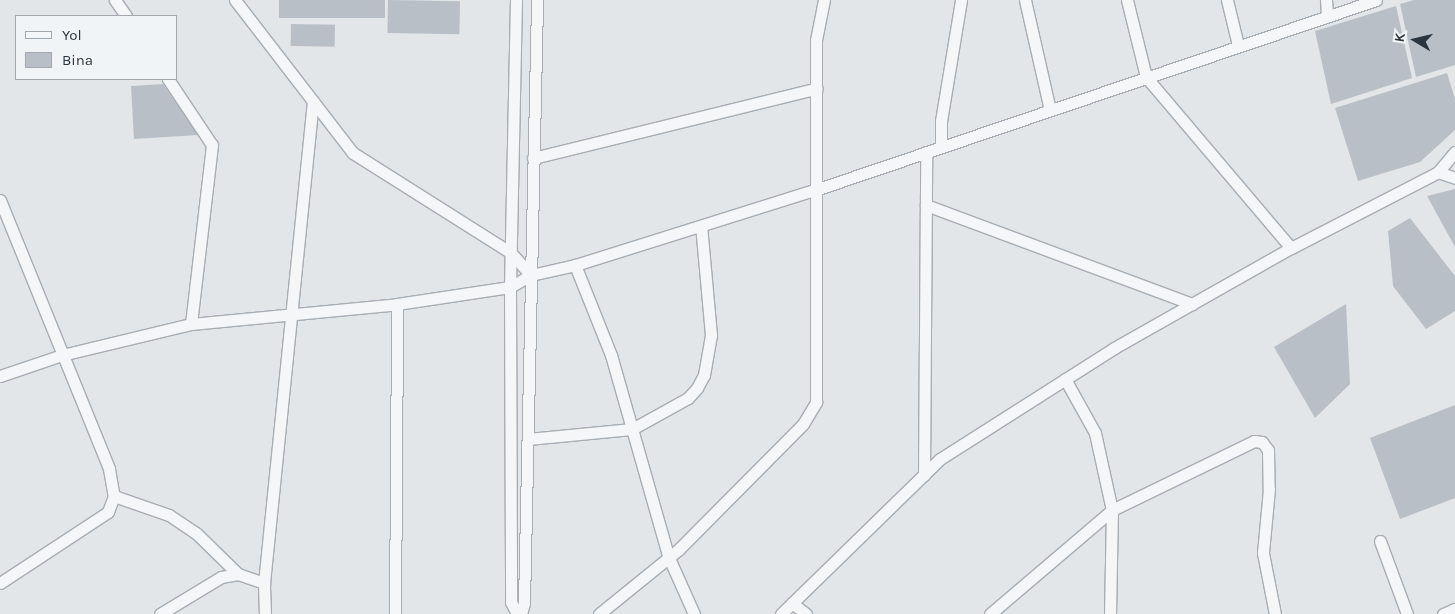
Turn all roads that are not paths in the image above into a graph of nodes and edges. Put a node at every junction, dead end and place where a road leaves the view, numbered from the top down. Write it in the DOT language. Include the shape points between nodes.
graph roads {
  1 [pos="115,0"];
  2 [pos="235,0"];
  3 [pos="516,0"];
  4 [pos="537,0"];
  5 [pos="824,0"];
  6 [pos="962,0"];
  7 [pos="1025,0"];
  8 [pos="1127,0"];
  9 [pos="1227,0"];
  10 [pos="1326,0"];
  11 [pos="1376,0"];
  12 [pos="125,15"];
  13 [pos="1327,15"];
  14 [pos="1238,45"];
  15 [pos="1146,76"];
  16 [pos="169,80"];
  17 [pos="817,88"];
  18 [pos="313,101"];
  19 [pos="1050,110"];
  20 [pos="941,147"];
  21 [pos="926,152"];
  22 [pos="1455,152"];
  23 [pos="533,158"];
  24 [pos="1438,172"];
  25 [pos="1455,178"];
  26 [pos="818,189"];
  27 [pos="0,200"];
  28 [pos="926,205"];
  29 [pos="701,226"];
  30 [pos="1291,248"];
  31 [pos="511,253"];
  32 [pos="575,265"];
  33 [pos="531,275"];
  34 [pos="510,287"];
  35 [pos="397,304"];
  36 [pos="1192,304"];
  37 [pos="293,314"];
  38 [pos="191,324"];
  39 [pos="62,355"];
  40 [pos="0,376"];
  41 [pos="1065,379"];
  42 [pos="632,429"];
  43 [pos="528,438"];
  44 [pos="924,475"];
  45 [pos="114,496"];
  46 [pos="1112,510"];
  47 [pos="1380,541"];
  48 [pos="669,558"];
  49 [pos="238,574"];
  50 [pos="0,583"];
  51 [pos="264,583"];
  52 [pos="792,603"];
  53 [pos="1455,609"];
  54 [pos="160,614"];
  55 [pos="265,614"];
  56 [pos="395,614"];
  57 [pos="519,614"];
  58 [pos="599,614"];
  59 [pos="694,614"];
  60 [pos="781,614"];
  61 [pos="806,614"];
  62 [pos="990,614"];
  63 [pos="1110,614"];
  64 [pos="1275,614"];
  65 [pos="1407,614"];
  66 [pos="1443,614"];
  1 -- 12 [label="street"];
  2 -- 18 [label="street"];
  3 -- 31 [label="street"];
  4 -- 23 [label="street"];
  5 -- 17 [label="street" via="816,40"];
  6 -- 20 [label="street" via="941,121"];
  7 -- 19 [label="street"];
  8 -- 15 [label="street"];
  9 -- 14 [label="street"];
  10 -- 13 [label="street"];
  11 -- 13 [label="street"];
  13 -- 14 [label="street"];
  14 -- 15 [label="street"];
  15 -- 19 [label="street"];
  15 -- 30 [label="street"];
  16 -- 38 [label="street" via="212,145"];
  17 -- 23 [label="street"];
  17 -- 26 [label="street"];
  18 -- 31 [label="street" via="353,153"];
  18 -- 37 [label="street"];
  19 -- 20 [label="street"];
  20 -- 21 [label="street"];
  21 -- 26 [label="street"];
  21 -- 28 [label="street"];
  22 -- 24 [label="street"];
  23 -- 33 [label="street"];
  24 -- 25 [label="street"];
  24 -- 30 [label="street"];
  26 -- 29 [label="street"];
  26 -- 48 [label="street" via="816,402 803,424"];
  27 -- 39 [label="street"];
  28 -- 36 [label="street"];
  28 -- 44 [label="street"];
  29 -- 32 [label="street"];
  29 -- 42 [label="street" via="711,314 704,375 688,398"];
  30 -- 36 [label="street"];
  31 -- 33 [label="street"];
  31 -- 34 [label="street"];
  32 -- 33 [label="street"];
  32 -- 42 [label="street" via="611,355"];
  33 -- 34 [label="street"];
  33 -- 43 [label="street"];
  34 -- 35 [label="street"];
  34 -- 57 [label="street" via="511,602"];
  35 -- 37 [label="street"];
  35 -- 56 [label="street"];
  36 -- 41 [label="street"];
  37 -- 38 [label="street"];
  37 -- 51 [label="street"];
  38 -- 39 [label="street"];
  39 -- 40 [label="street"];
  39 -- 45 [label="street" via="109,469"];
  41 -- 44 [label="street" via="940,459"];
  41 -- 46 [label="street" via="1095,433"];
  42 -- 43 [label="street"];
  42 -- 48 [label="street"];
  43 -- 57 [label="street" via="524,603"];
  44 -- 52 [label="street"];
  45 -- 49 [label="street" via="170,515 196,533"];
  45 -- 50 [label="street" via="108,512"];
  46 -- 62 [label="street"];
  46 -- 63 [label="street"];
  46 -- 64 [label="street" via="1254,441 1262,442 1268,450 1269,489 1263,553"];
  47 -- 65 [label="street"];
  48 -- 58 [label="street"];
  48 -- 59 [label="street"];
  49 -- 51 [label="street"];
  49 -- 54 [label="street" via="221,577"];
  51 -- 55 [label="street"];
  52 -- 60 [label="street"];
  52 -- 61 [label="street"];
  53 -- 66 [label="street"];
}
